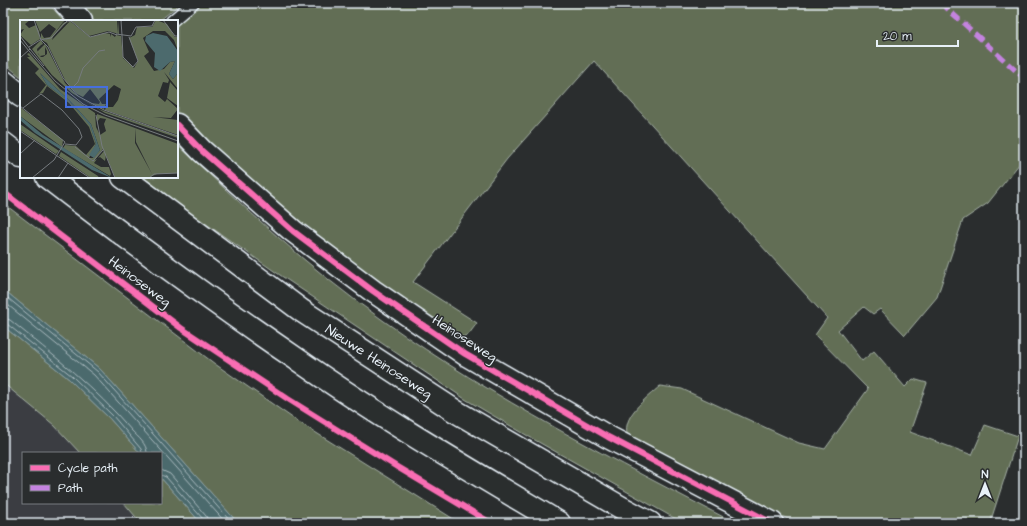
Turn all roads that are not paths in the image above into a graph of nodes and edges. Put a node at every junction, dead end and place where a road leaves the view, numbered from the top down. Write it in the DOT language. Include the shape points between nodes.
graph roads {
  1 [pos="65,3"];
  2 [pos="193,3"];
  3 [pos="80,20"];
  4 [pos="173,20"];
  5 [pos="3,81"];
  6 [pos="20,95"];
  7 [pos="178,126"];
  8 [pos="3,143"];
  9 [pos="20,156"];
  10 [pos="48,178"];
  11 [pos="124,178"];
  12 [pos="559,523"];
  13 [pos="650,523"];
  14 [pos="772,523"];
  1 -- 3 [label="main road"];
  2 -- 4 [label="lane"];
  5 -- 6 [label="main road"];
  7 -- 14 [label="main road, Heinoseweg" via="202,152 293,231 373,291 465,354 608,437"];
  8 -- 9 [label="main road"];
  10 -- 12 [label="main road" via="137,247 302,363 435,449"];
  11 -- 13 [label="main road, Nieuwe Heinoseweg" via="302,311 455,411"];
}
